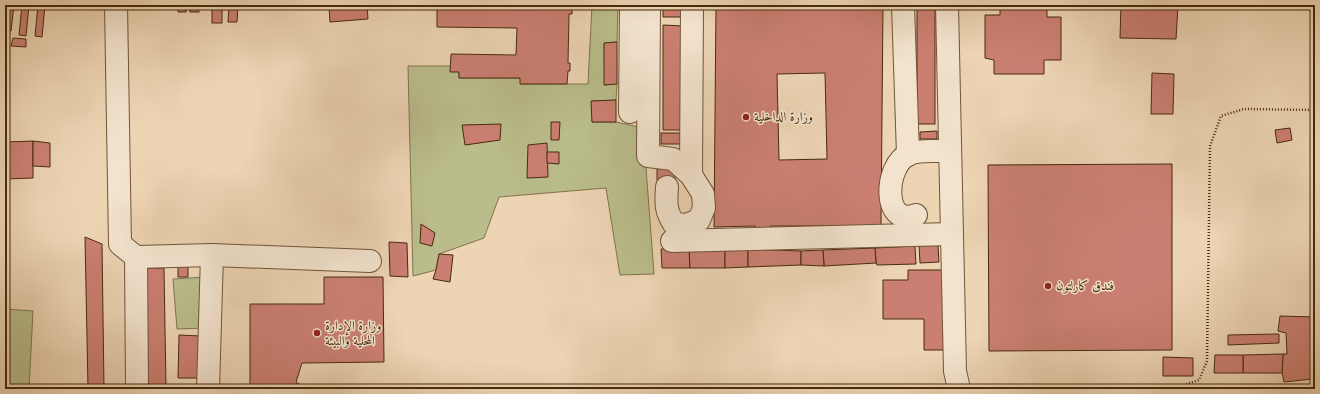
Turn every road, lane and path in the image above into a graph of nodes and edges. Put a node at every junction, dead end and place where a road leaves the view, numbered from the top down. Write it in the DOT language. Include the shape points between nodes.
graph roads {
  1 [pos="116,5"];
  2 [pos="631,5"];
  3 [pos="649,5"];
  4 [pos="692,5"];
  5 [pos="903,5"];
  6 [pos="946,5"];
  7 [pos="1315,110"];
  8 [pos="630,112"];
  9 [pos="950,151"];
  10 [pos="908,155"];
  11 [pos="691,175"];
  12 [pos="667,187"];
  13 [pos="916,215"];
  14 [pos="952,234"];
  15 [pos="672,242"];
  16 [pos="212,255"];
  17 [pos="136,257"];
  18 [pos="370,261"];
  19 [pos="137,389"];
  20 [pos="208,389"];
  21 [pos="959,389"];
  22 [pos="1172,389"];
  1 -- 17 [label="street" via="120,244"];
  2 -- 8 [label="street"];
  3 -- 11 [label="street" via="648,156 673,159"];
  4 -- 11 [label="street"];
  5 -- 10 [label="street"];
  6 -- 9 [label="street"];
  7 -- 22 [label="path" via="1244,109 1221,116 1210,146 1207,361 1198,380"];
  9 -- 10 [label="street"];
  9 -- 14 [label="street"];
  10 -- 13 [label="street" via="893,172 890,182 892,206 899,215"];
  11 -- 12 [label="street" via="704,194 704,208 699,220 686,226 674,224 668,214"];
  14 -- 15 [label="street"];
  14 -- 21 [label="street" via="955,371"];
  16 -- 17 [label="street"];
  16 -- 18 [label="street"];
  16 -- 20 [label="street"];
  17 -- 19 [label="street"];
}
